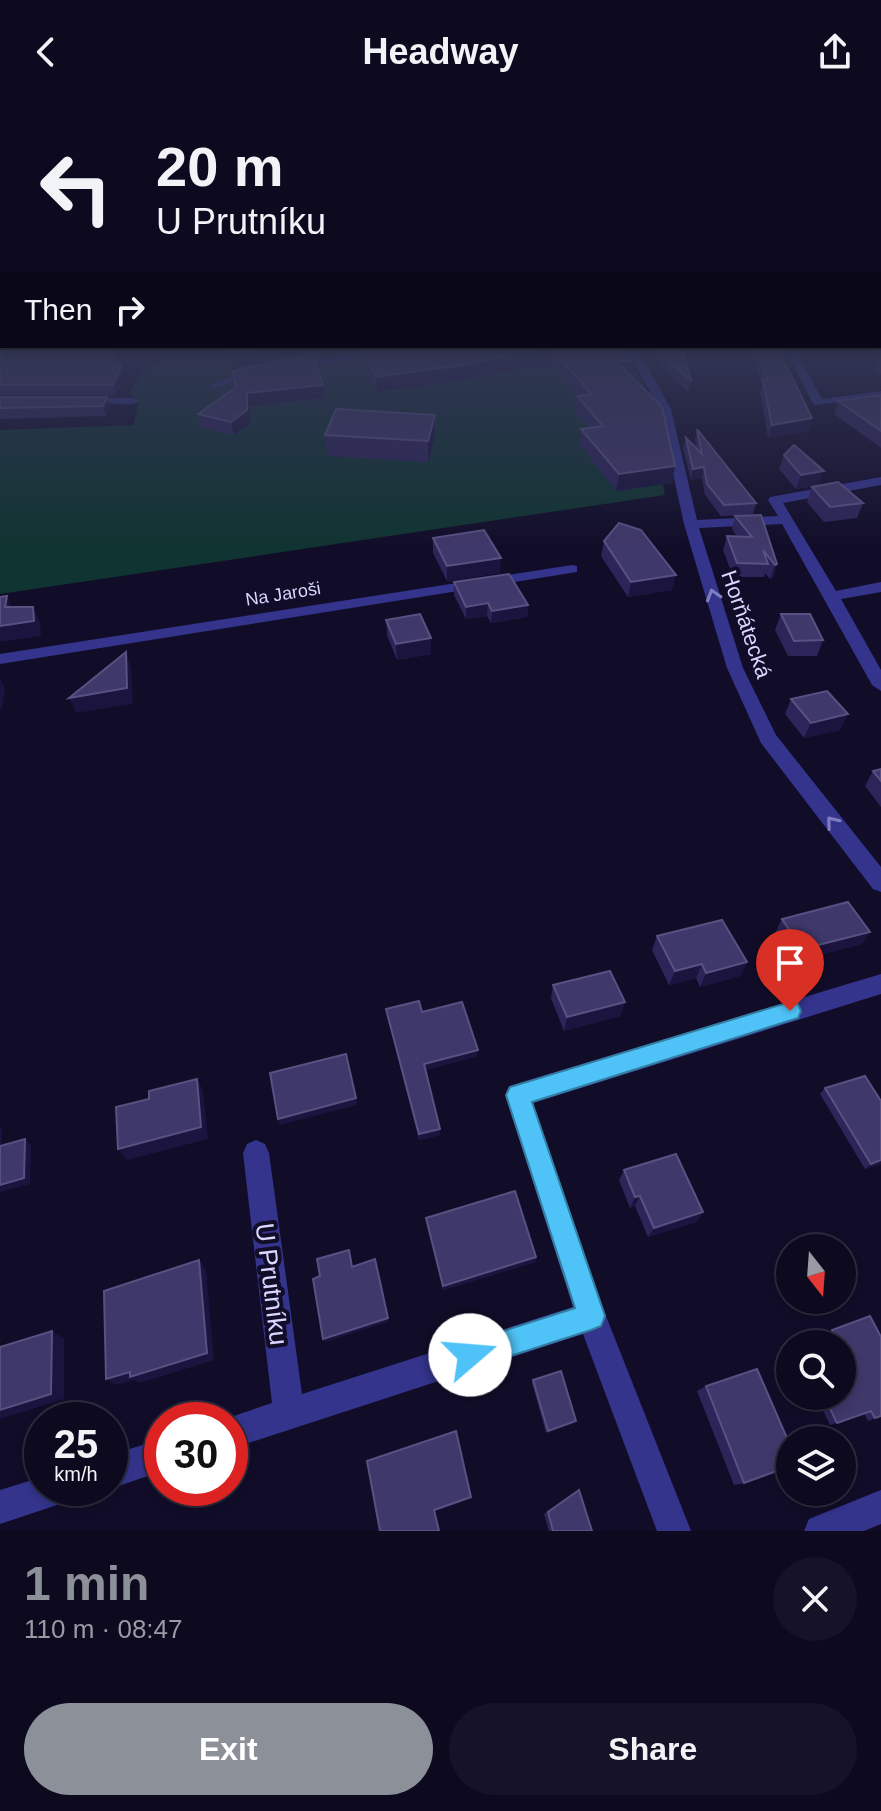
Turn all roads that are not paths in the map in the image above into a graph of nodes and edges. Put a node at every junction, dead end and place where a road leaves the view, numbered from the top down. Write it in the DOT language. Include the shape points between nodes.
graph roads {
  1 [pos="666,416"];
  2 [pos="881,481"];
  3 [pos="787,520"];
  4 [pos="691,524"];
  5 [pos="572,569"];
  6 [pos="881,587"];
  7 [pos="832,596"];
  8 [pos="0,659"];
  9 [pos="881,685"];
  10 [pos="881,883"];
  11 [pos="881,984"];
  12 [pos="256,1153"];
  13 [pos="591,1316"];
  14 [pos="289,1414"];
  15 [pos="248,1427"];
  16 [pos="24,1499"];
  17 [pos="0,1507"];
  18 [pos="881,1507"];
  19 [pos="674,1531"];
  20 [pos="821,1531"];
  1 -- 4 [label="street, Horňátecká"];
  2 -- 3 [label="street" via="775,500"];
  3 -- 4 [label="street"];
  3 -- 7 [label="street"];
  10 -- 4 [label="street, Horňátecká, one-way" via="768,738 735,668"];
  5 -- 8 [label="street, Na Jaroši"];
  6 -- 7 [label="street"];
  7 -- 9 [label="street"];
  11 -- 13 [label="street" via="518,1095"];
  12 -- 14 [label="street, U Prutníku"];
  13 -- 14 [label="street"];
  13 -- 19 [label="street"];
  14 -- 15 [label="street"];
  16 -- 17 [label="street"];
  18 -- 20 [label="street"];
}
